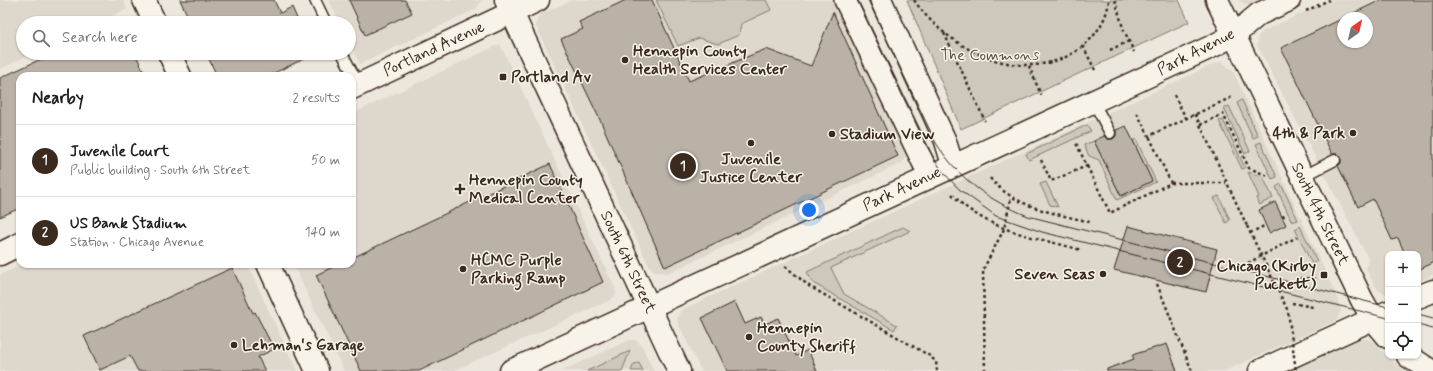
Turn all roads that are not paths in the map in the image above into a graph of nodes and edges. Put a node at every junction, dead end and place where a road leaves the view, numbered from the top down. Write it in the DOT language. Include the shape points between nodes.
graph roads {
  1 [pos="144,0"];
  2 [pos="314,0"];
  3 [pos="538,0"];
  4 [pos="845,0"];
  5 [pos="881,0"];
  6 [pos="1217,0"];
  7 [pos="1289,0"];
  8 [pos="509,6"];
  9 [pos="152,16"];
  10 [pos="322,16"];
  11 [pos="1234,35"];
  12 [pos="172,60"];
  13 [pos="345,60"];
  14 [pos="178,72"];
  15 [pos="350,72"];
  16 [pos="356,87"];
  17 [pos="1093,101"];
  18 [pos="1110,133"];
  19 [pos="1335,160"];
  20 [pos="953,166"];
  21 [pos="930,177"];
  22 [pos="1302,177"];
  23 [pos="16,246"];
  24 [pos="0,254"];
  25 [pos="270,268"];
  26 [pos="1433,291"];
  27 [pos="1421,296"];
  28 [pos="648,306"];
  29 [pos="1381,316"];
  30 [pos="1385,328"];
  31 [pos="1413,359"];
  32 [pos="317,371"];
  33 [pos="510,371"];
  34 [pos="679,371"];
  35 [pos="1260,371"];
  36 [pos="1431,371"];
  1 -- 9 [label="street"];
  2 -- 10 [label="lane"];
  3 -- 8 [label="street, Portland Avenue"];
  4 -- 21 [label="street"];
  5 -- 20 [label="street" via="945,140"];
  6 -- 11 [label="street, South 4th Street"];
  7 -- 11 [label="street, Park Avenue" via="1259,14"];
  8 -- 16 [label="street, Portland Avenue"];
  8 -- 28 [label="street, South 6th Street"];
  11 -- 17 [label="street, Park Avenue"];
  11 -- 22 [label="street, South 4th Street"];
  12 -- 14 [label="street"];
  13 -- 15 [label="lane"];
  17 -- 18 [label="lane"];
  17 -- 20 [label="street, Park Avenue"];
  19 -- 22 [label="lane"];
  20 -- 21 [label="street, Park Avenue"];
  21 -- 28 [label="street, Park Avenue"];
  22 -- 29 [label="street, South 4th Street" via="1362,300"];
  23 -- 24 [label="street"];
  25 -- 32 [label="street"];
  26 -- 27 [label="street"];
  28 -- 33 [label="street, Park Avenue"];
  28 -- 34 [label="street, South 6th Street"];
  29 -- 30 [label="street, South 4th Street"];
  29 -- 35 [label="street"];
  31 -- 36 [label="street"];
}
